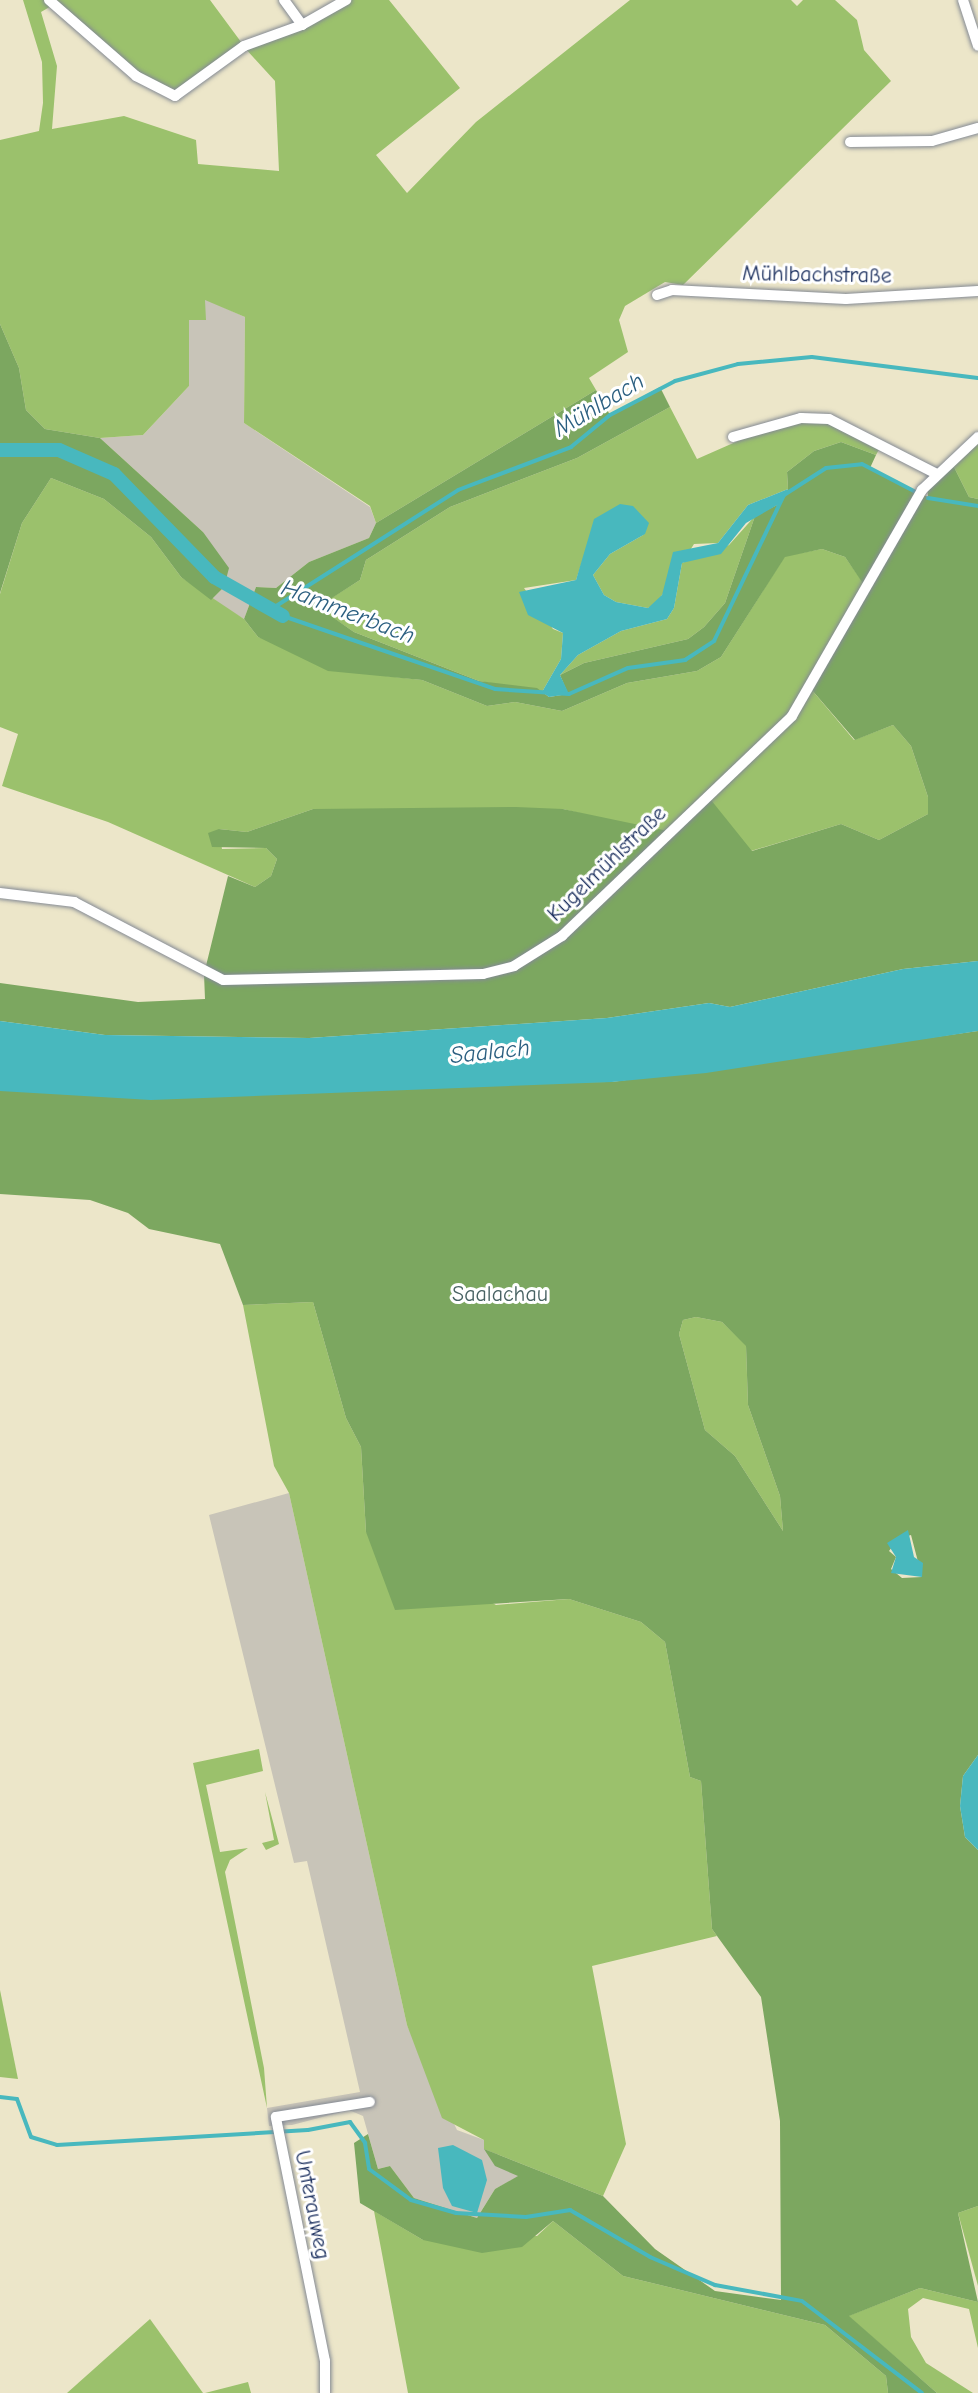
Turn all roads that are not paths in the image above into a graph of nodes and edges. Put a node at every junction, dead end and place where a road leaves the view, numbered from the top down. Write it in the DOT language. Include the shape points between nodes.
graph roads {
  1 [pos="49,0"];
  2 [pos="284,0"];
  3 [pos="346,0"];
  4 [pos="963,0"];
  5 [pos="302,25"];
  6 [pos="978,46"];
  7 [pos="978,128"];
  8 [pos="850,142"];
  9 [pos="978,291"];
  10 [pos="657,296"];
  11 [pos="733,437"];
  12 [pos="978,437"];
  13 [pos="937,474"];
  14 [pos="0,893"];
  15 [pos="370,2102"];
  16 [pos="326,2393"];
  1 -- 5 [label="street" via="110,56 170,96 180,94 244,46"];
  2 -- 5 [label="street"];
  3 -- 5 [label="street"];
  4 -- 6 [label="street"];
  7 -- 8 [label="street" via="932,141"];
  9 -- 10 [label="street, Mühlbachstraße" via="846,299 672,290"];
  11 -- 13 [label="street" via="801,418 828,419"];
  12 -- 13 [label="street, Kugelmühlstraße"];
  13 -- 14 [label="street, Kugelmühlstraße" via="912,507 792,716 562,936 514,966 483,974 223,980 74,902"];
  15 -- 16 [label="street, Unterauweg" via="276,2117 325,2361"];
}
